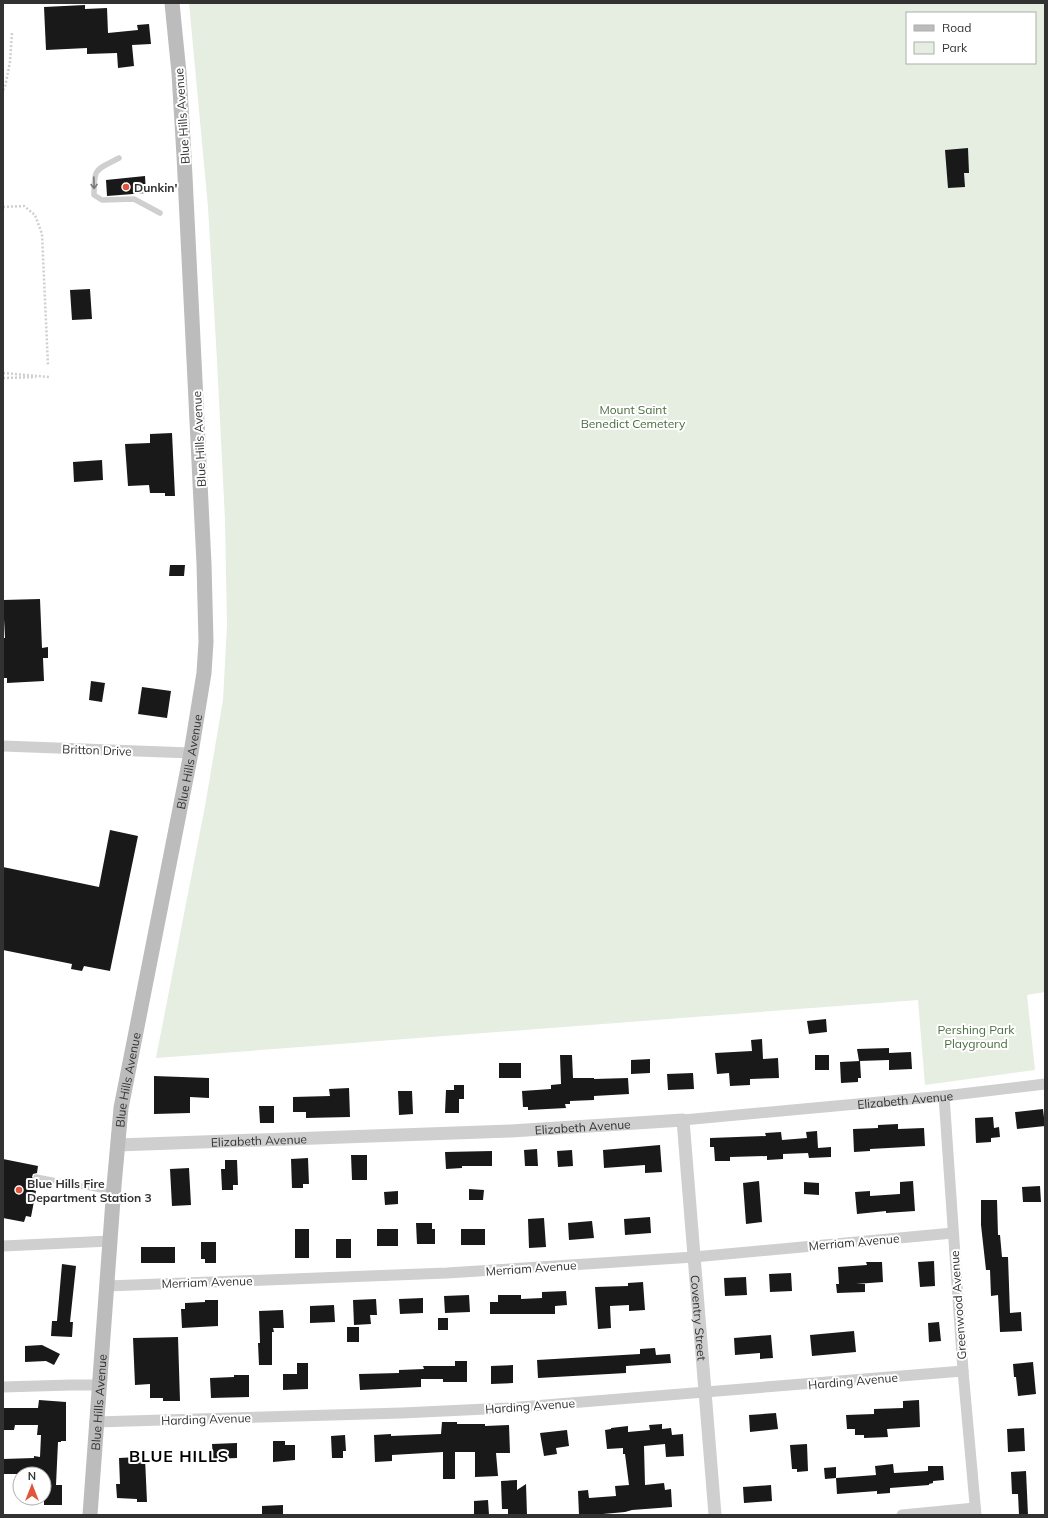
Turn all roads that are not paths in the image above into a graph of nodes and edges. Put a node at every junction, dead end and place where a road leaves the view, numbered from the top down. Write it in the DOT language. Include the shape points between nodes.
graph roads {
  1 [pos="172,3"];
  2 [pos="119,158"];
  3 [pos="160,213"];
  4 [pos="3,746"];
  5 [pos="191,754"];
  6 [pos="1045,1084"];
  7 [pos="944,1096"];
  8 [pos="683,1120"];
  9 [pos="118,1145"];
  10 [pos="36,1177"];
  11 [pos="113,1192"];
  12 [pos="954,1233"];
  13 [pos="110,1241"];
  14 [pos="3,1246"];
  15 [pos="694,1257"];
  16 [pos="107,1286"];
  17 [pos="963,1372"];
  18 [pos="99,1386"];
  19 [pos="3,1387"];
  20 [pos="705,1393"];
  21 [pos="96,1422"];
  22 [pos="976,1512"];
  23 [pos="90,1515"];
  24 [pos="715,1515"];
  25 [pos="902,1515"];
  1 -- 5 [label="main road, Blue Hills Avenue" via="184,156 206,598 204,673"];
  2 -- 3 [label="lane, one-way" via="99,169 94,176 94,195 102,200 134,199"];
  4 -- 5 [label="street, Britton Drive"];
  5 -- 9 [label="main road, Blue Hills Avenue" via="121,1108"];
  6 -- 7 [label="street, Elizabeth Avenue"];
  7 -- 8 [label="street, Elizabeth Avenue"];
  7 -- 12 [label="street, Greenwood Avenue"];
  8 -- 9 [label="street, Elizabeth Avenue" via="510,1131"];
  8 -- 15 [label="street, Coventry Street"];
  9 -- 11 [label="main road, Blue Hills Avenue"];
  10 -- 11 [label="lane"];
  11 -- 13 [label="main road, Blue Hills Avenue"];
  12 -- 15 [label="street, Merriam Avenue"];
  12 -- 17 [label="street, Greenwood Avenue"];
  13 -- 14 [label="street"];
  13 -- 16 [label="main road, Blue Hills Avenue"];
  15 -- 16 [label="street, Merriam Avenue" via="447,1273"];
  15 -- 20 [label="street, Coventry Street"];
  16 -- 18 [label="main road, Blue Hills Avenue"];
  17 -- 20 [label="street, Harding Avenue"];
  17 -- 22 [label="street, Greenwood Avenue"];
  18 -- 19 [label="street"];
  18 -- 21 [label="main road, Blue Hills Avenue"];
  20 -- 21 [label="street, Harding Avenue" via="402,1413"];
  20 -- 24 [label="street, Coventry Street"];
  21 -- 23 [label="main road, Blue Hills Avenue"];
  22 -- 25 [label="street"];
}
